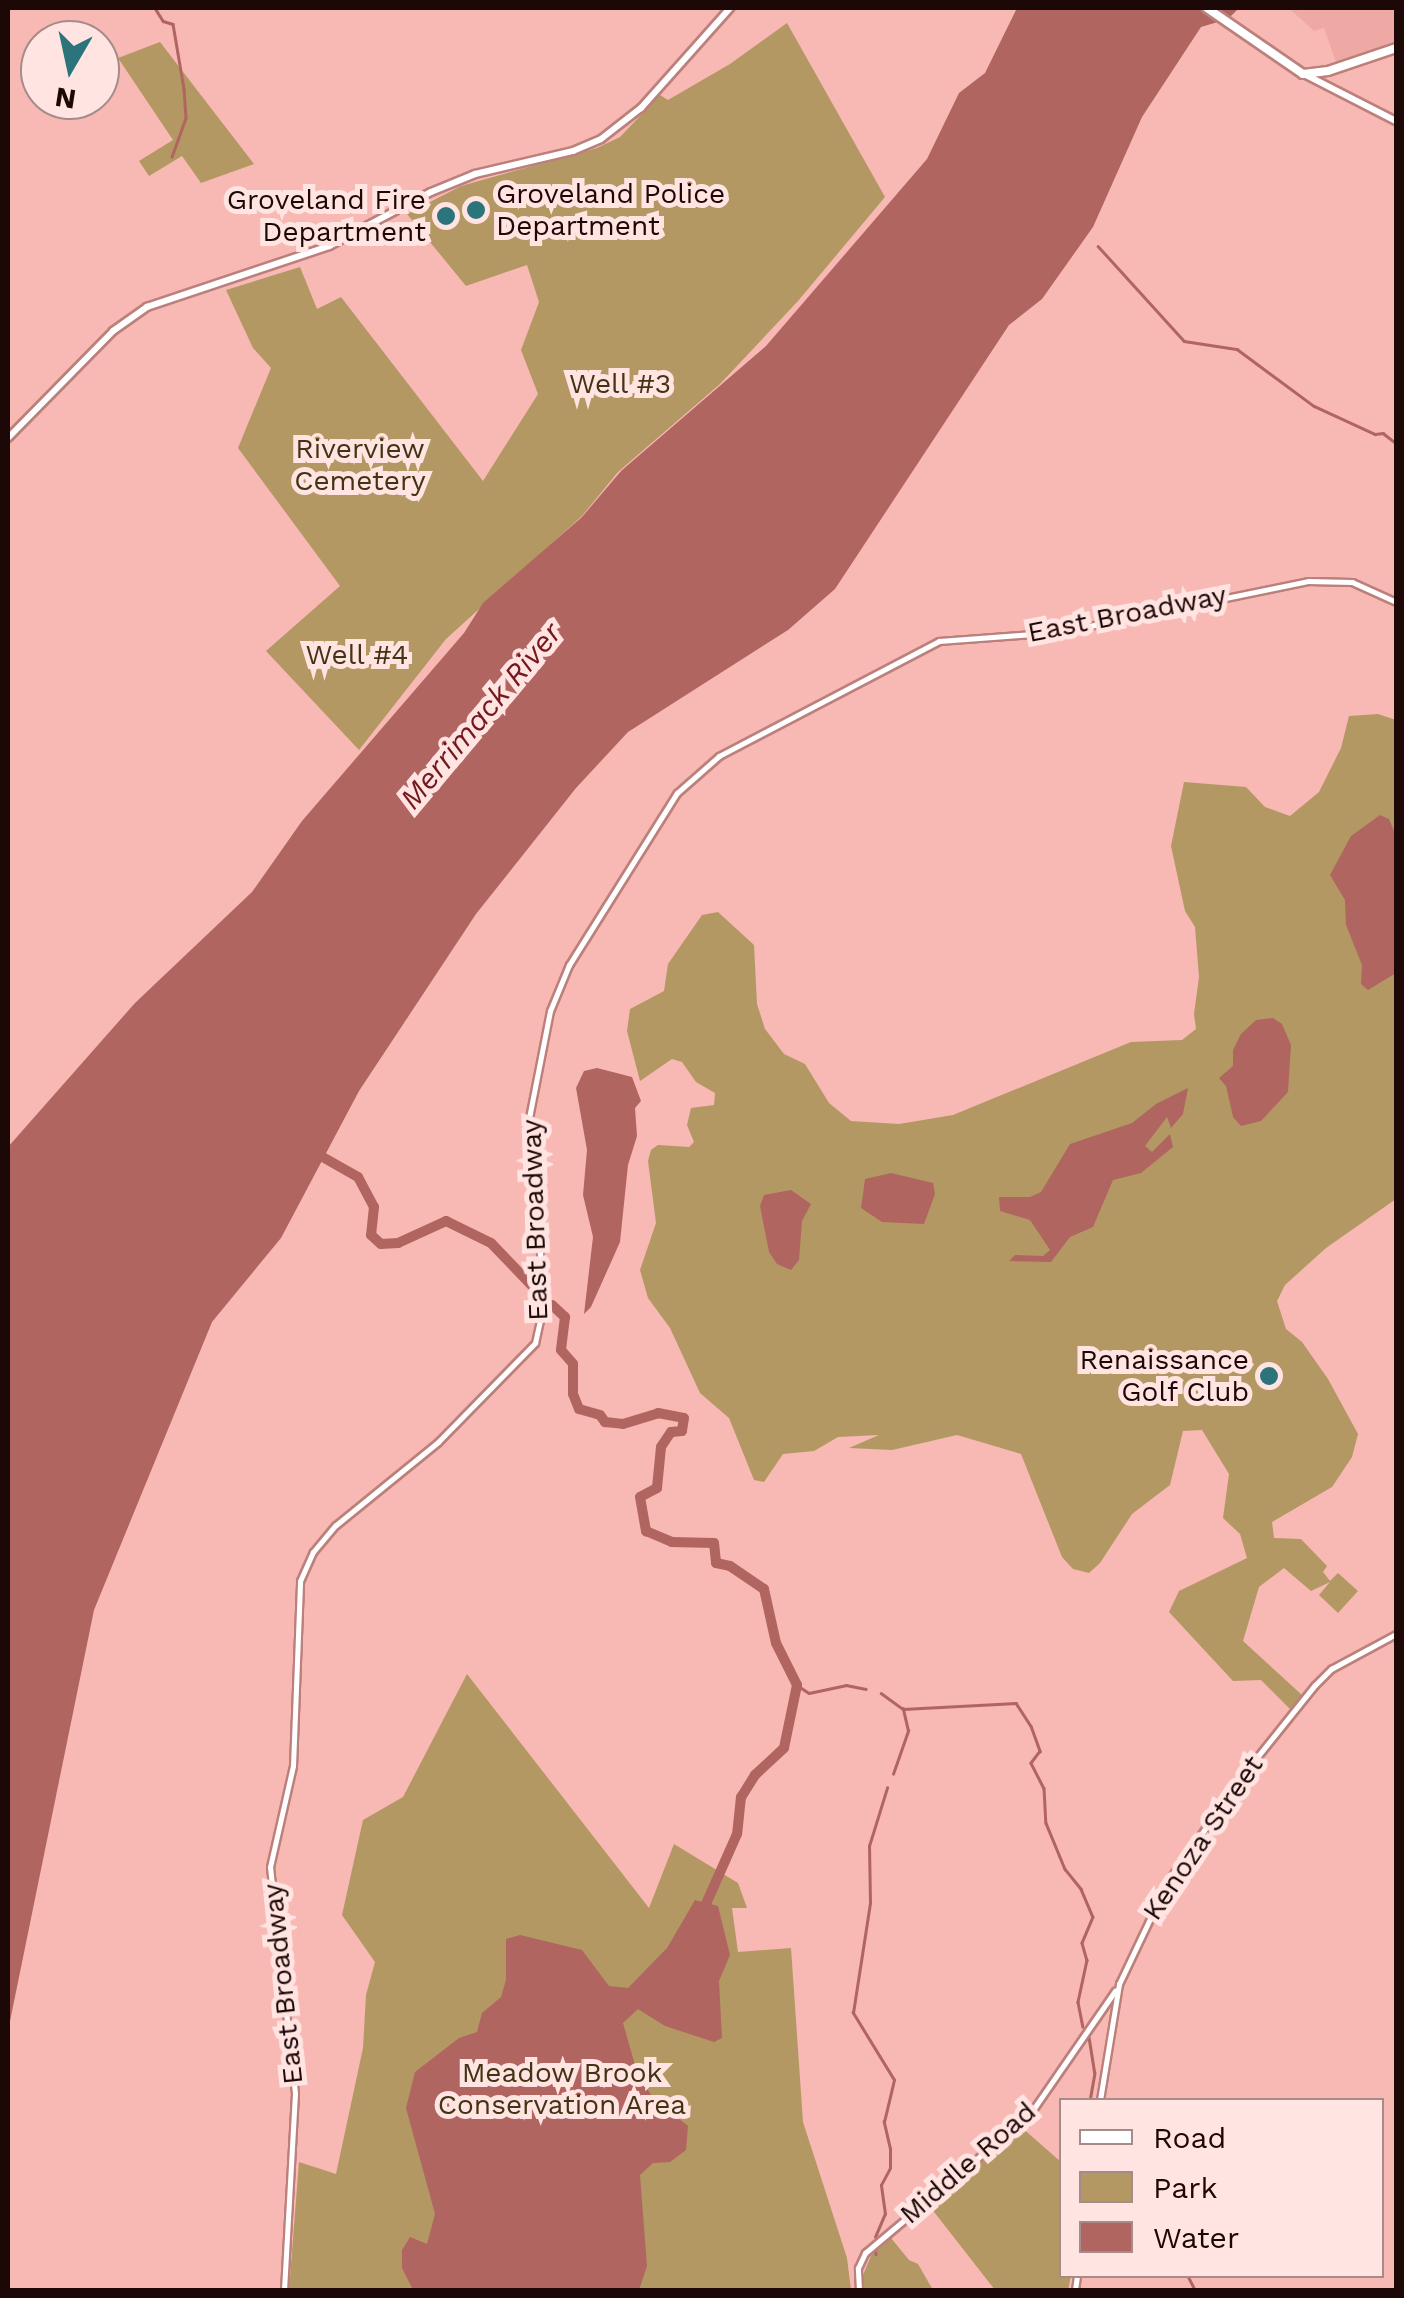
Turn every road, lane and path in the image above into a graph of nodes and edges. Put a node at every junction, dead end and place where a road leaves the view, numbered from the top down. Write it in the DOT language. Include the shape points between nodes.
graph roads {
  1 [pos="730,8"];
  2 [pos="1207,8"];
  3 [pos="1396,48"];
  4 [pos="1303,74"];
  5 [pos="1396,120"];
  6 [pos="8,438"];
  7 [pos="1396,602"];
  8 [pos="1396,1634"];
  9 [pos="1119,1984"];
  10 [pos="1100,2098"];
  11 [pos="284,2290"];
  12 [pos="859,2290"];
  1 -- 6 [label="main road" via="611,133 573,151 476,174 329,246 147,307 113,331"];
  2 -- 4 [label="main road"];
  3 -- 4 [label="main road"];
  4 -- 5 [label="main road"];
  7 -- 11 [label="street, East Broadway" via="1358,583 1308,581 1060,632 939,641 718,756 677,793 570,965 550,1011 529,1118 544,1302 536,1343 438,1442 336,1525 300,1581 293,1765 270,1867 296,2093"];
  8 -- 9 [label="street, Kenoza Street" via="1331,1669 1280,1726 1168,1881"];
  9 -- 10 [label="street, Kenoza Street"];
  9 -- 12 [label="street, Middle Road" via="1030,2114 866,2254 858,2268"];
}
